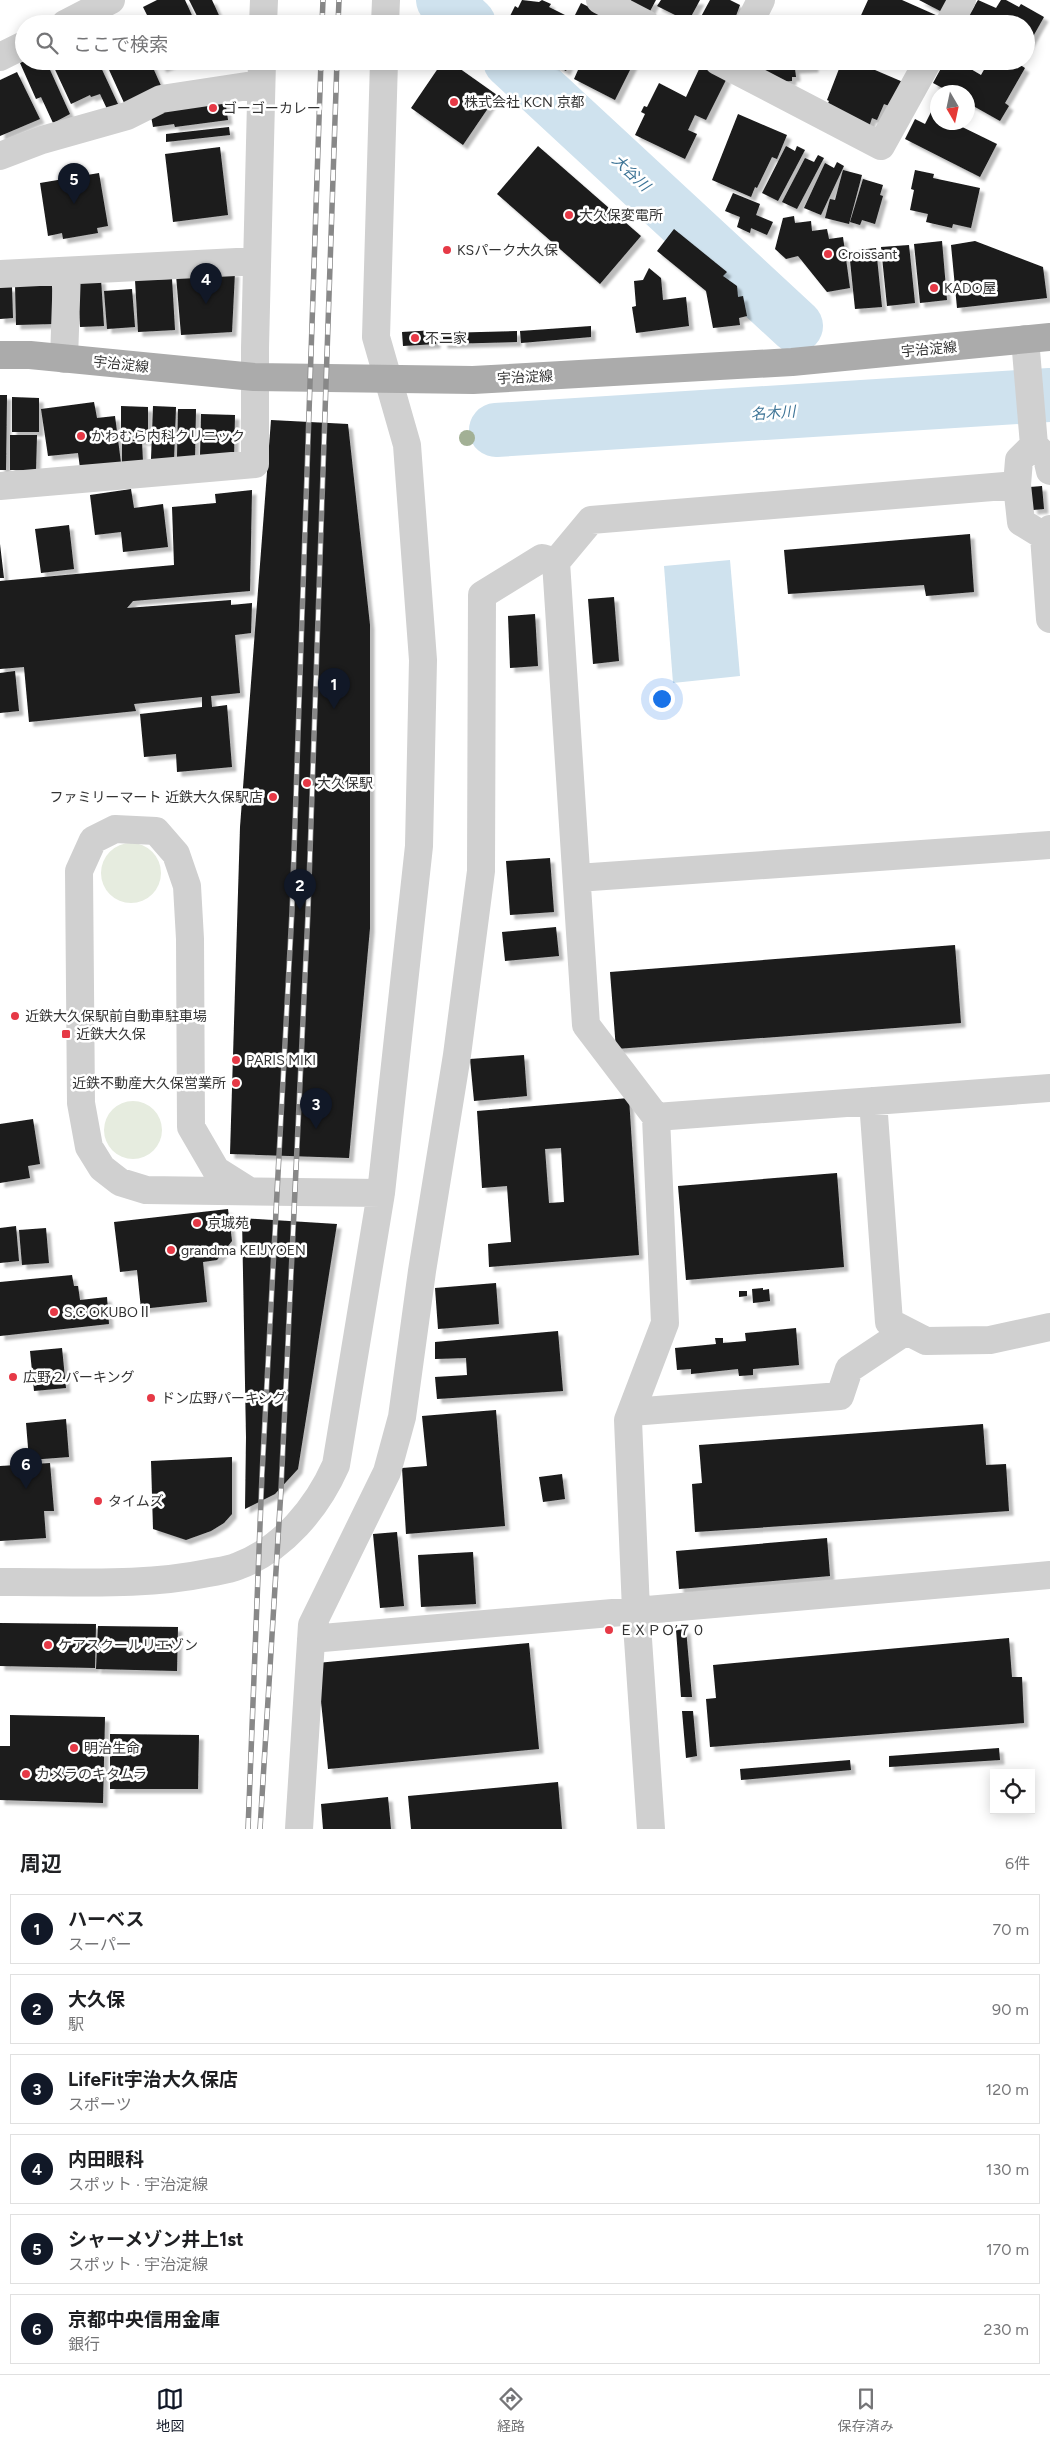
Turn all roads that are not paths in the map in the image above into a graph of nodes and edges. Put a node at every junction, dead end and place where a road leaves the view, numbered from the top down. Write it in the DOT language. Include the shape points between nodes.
graph roads {
  1 [pos="111,0"];
  2 [pos="264,0"];
  3 [pos="600,0"];
  4 [pos="761,0"];
  5 [pos="962,0"];
  6 [pos="82,15"];
  7 [pos="263,15"];
  8 [pos="629,15"];
  9 [pos="754,15"];
  10 [pos="954,15"];
  11 [pos="15,50"];
  12 [pos="0,57"];
  13 [pos="384,70"];
  14 [pos="739,70"];
  15 [pos="923,70"];
  16 [pos="262,72"];
  17 [pos="0,156"];
  18 [pos="257,261"];
  19 [pos="67,271"];
  20 [pos="0,274"];
  21 [pos="1038,338"];
  22 [pos="0,355"];
  23 [pos="64,359"];
  24 [pos="254,377"];
  25 [pos="388,379"];
  26 [pos="1034,445"];
  27 [pos="1050,471"];
  28 [pos="1017,485"];
  29 [pos="0,486"];
  30 [pos="1048,533"];
  31 [pos="556,562"];
  32 [pos="1050,619"];
  33 [pos="1050,845"];
  34 [pos="577,878"];
  35 [pos="1050,1088"];
  36 [pos="873,1101"];
  37 [pos="656,1117"];
  38 [pos="249,1191"];
  39 [pos="381,1193"];
  40 [pos="1050,1327"];
  41 [pos="906,1331"];
  42 [pos="631,1412"];
  43 [pos="1050,1576"];
  44 [pos="0,1582"];
  45 [pos="636,1610"];
  46 [pos="311,1639"];
  47 [pos="299,1829"];
  48 [pos="651,1829"];
  1 -- 6 [label="street"];
  2 -- 7 [label="street"];
  3 -- 8 [label="street"];
  4 -- 9 [label="street"];
  5 -- 10 [label="street"];
  11 -- 12 [label="street"];
  13 -- 25 [label="street" via="376,337"];
  14 -- 15 [label="street" via="881,146"];
  16 -- 17 [label="street" via="161,100 127,116 42,140"];
  16 -- 18 [label="street"];
  18 -- 19 [label="street"];
  18 -- 24 [label="street"];
  19 -- 20 [label="street"];
  19 -- 23 [label="street"];
  21 -- 25 [label="main road, 宇治淀線" via="792,362 473,380"];
  21 -- 26 [label="street" via="1030,381"];
  22 -- 23 [label="main road, 宇治淀線"];
  23 -- 24 [label="main road, 宇治淀線"];
  24 -- 25 [label="main road, 宇治淀線"];
  24 -- 29 [label="street" via="255,464"];
  25 -- 39 [label="street" via="407,445 423,660 419,846"];
  26 -- 27 [label="street" via="1047,458"];
  26 -- 28 [label="street" via="1019,460"];
  28 -- 30 [label="street" via="1022,522"];
  28 -- 31 [label="street" via="591,520"];
  30 -- 32 [label="street"];
  31 -- 34 [label="street"];
  31 -- 46 [label="street" via="542,558 482,595 481,871 457,1055 402,1417 387,1472 312,1625"];
  33 -- 34 [label="street"];
  34 -- 37 [label="street" via="586,1025"];
  35 -- 36 [label="street"];
  36 -- 37 [label="street"];
  36 -- 41 [label="street" via="889,1322"];
  37 -- 42 [label="street" via="664,1323"];
  38 -- 38 [label="street" via="146,1190 120,1182 102,1168 89,1147 81,1103 79,871 93,840 115,829 156,831 176,854 182,870 187,886 190,938 191,1127 216,1170"];
  38 -- 39 [label="street"];
  39 -- 44 [label="street" via="336,1465 319,1499 298,1524 271,1546 238,1566 201,1574 163,1580"];
  40 -- 41 [label="street" via="981,1340 926,1341"];
  41 -- 42 [label="street" via="849,1369 840,1396"];
  42 -- 45 [label="street" via="628,1420"];
  43 -- 45 [label="street"];
  45 -- 46 [label="street"];
  45 -- 48 [label="street"];
  46 -- 47 [label="street"];
}
